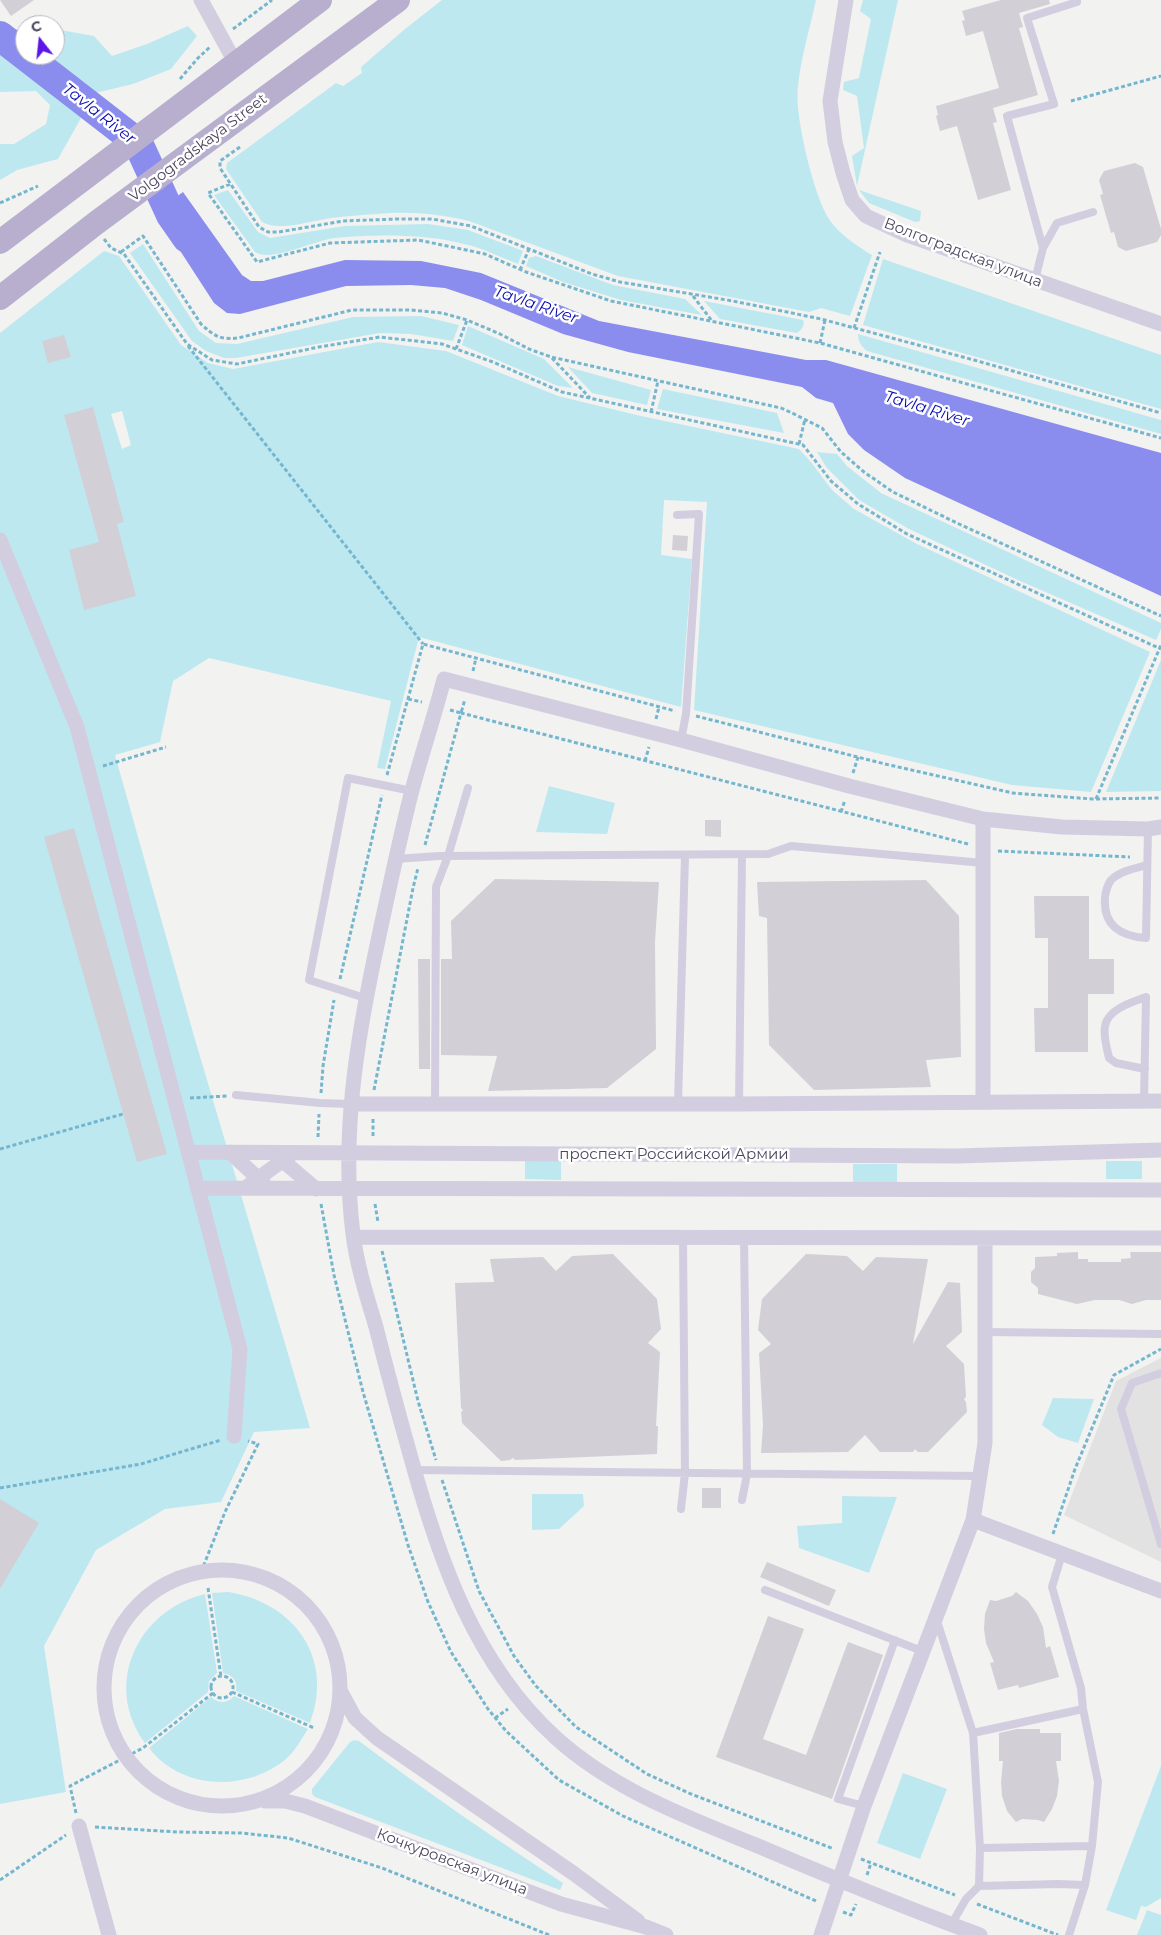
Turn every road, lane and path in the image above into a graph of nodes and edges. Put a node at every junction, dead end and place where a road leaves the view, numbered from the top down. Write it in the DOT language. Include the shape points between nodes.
graph roads {
  1 [pos="202,0"];
  2 [pos="320,0"];
  3 [pos="398,0"];
  4 [pos="846,0"];
  5 [pos="1077,0"];
  6 [pos="236,64"];
  7 [pos="1161,76"];
  8 [pos="1072,101"];
  9 [pos="240,147"];
  10 [pos="230,184"];
  11 [pos="57,187"];
  12 [pos="0,203"];
  13 [pos="1093,212"];
  14 [pos="99,230"];
  15 [pos="0,242"];
  16 [pos="1042,248"];
  17 [pos="529,249"];
  18 [pos="121,252"];
  19 [pos="880,252"];
  20 [pos="520,270"];
  21 [pos="1035,280"];
  22 [pos="692,295"];
  23 [pos="0,298"];
  24 [pos="466,320"];
  25 [pos="825,320"];
  26 [pos="712,321"];
  27 [pos="1161,324"];
  28 [pos="854,328"];
  29 [pos="820,343"];
  30 [pos="187,344"];
  31 [pos="456,349"];
  32 [pos="552,358"];
  33 [pos="658,381"];
  34 [pos="590,398"];
  35 [pos="651,412"];
  36 [pos="1161,413"];
  37 [pos="805,419"];
  38 [pos="1161,438"];
  39 [pos="799,444"];
  40 [pos="677,515"];
  41 [pos="0,540"];
  42 [pos="1161,616"];
  43 [pos="423,644"];
  44 [pos="1161,647"];
  45 [pos="681,740"];
  46 [pos="166,746"];
  47 [pos="88,771"];
  48 [pos="468,788"];
  49 [pos="412,791"];
  50 [pos="1096,799"];
  51 [pos="983,819"];
  52 [pos="1155,828"];
  53 [pos="742,855"];
  54 [pos="448,856"];
  55 [pos="685,856"];
  56 [pos="395,859"];
  57 [pos="984,863"];
  58 [pos="1147,865"];
  59 [pos="365,998"];
  60 [pos="1145,1069"];
  61 [pos="236,1095"];
  62 [pos="174,1100"];
  63 [pos="983,1101"];
  64 [pos="1144,1101"];
  65 [pos="1161,1101"];
  66 [pos="435,1103"];
  67 [pos="350,1104"];
  68 [pos="678,1104"];
  69 [pos="739,1104"];
  70 [pos="123,1114"];
  71 [pos="0,1149"];
  72 [pos="1161,1150"];
  73 [pos="188,1152"];
  74 [pos="230,1152"];
  75 [pos="349,1153"];
  76 [pos="283,1155"];
  77 [pos="263,1184"];
  78 [pos="197,1188"];
  79 [pos="316,1189"];
  80 [pos="350,1189"];
  81 [pos="1161,1190"];
  82 [pos="354,1237"];
  83 [pos="683,1237"];
  84 [pos="744,1238"];
  85 [pos="1161,1238"];
  86 [pos="986,1239"];
  87 [pos="986,1332"];
  88 [pos="1161,1334"];
  89 [pos="1161,1349"];
  90 [pos="1161,1373"];
  91 [pos="234,1436"];
  92 [pos="414,1470"];
  93 [pos="685,1473"];
  94 [pos="747,1474"];
  95 [pos="980,1476"];
  96 [pos="0,1488"];
  97 [pos="742,1500"];
  98 [pos="681,1509"];
  99 [pos="972,1520"];
  100 [pos="1161,1544"];
  101 [pos="1055,1551"];
  102 [pos="201,1572"];
  103 [pos="208,1588"];
  104 [pos="765,1590"];
  105 [pos="1161,1591"];
  106 [pos="936,1618"];
  107 [pos="895,1640"];
  108 [pos="922,1651"];
  109 [pos="221,1677"];
  110 [pos="232,1692"];
  111 [pos="340,1692"];
  112 [pos="213,1693"];
  113 [pos="1083,1709"];
  114 [pos="314,1728"];
  115 [pos="973,1733"];
  116 [pos="126,1757"];
  117 [pos="258,1801"];
  118 [pos="864,1806"];
  119 [pos="79,1826"];
  120 [pos="1092,1846"];
  121 [pos="980,1848"];
  122 [pos="0,1880"];
  123 [pos="840,1881"];
  124 [pos="1085,1885"];
  125 [pos="979,1886"];
  126 [pos="951,1925"];
  127 [pos="646,1927"];
  128 [pos="109,1935"];
  129 [pos="550,1935"];
  130 [pos="666,1935"];
  131 [pos="821,1935"];
  132 [pos="980,1935"];
  133 [pos="1068,1935"];
  1 -- 6 [label="street"];
  2 -- 6 [label="main road"];
  3 -- 14 [label="main road, Volgogradskaya Street" via="205,142"];
  4 -- 21 [label="street, Волгоградская улица" via="830,101 835,142 852,200 866,216 907,235"];
  5 -- 16 [label="lane" via="1027,18 1054,104 1007,116"];
  6 -- 11 [label="main road" via="177,108"];
  7 -- 8 [label="path"];
  9 -- 10 [label="path" via="220,161 220,168"];
  10 -- 17 [label="path" via="259,227 268,232 343,221 432,219 471,226"];
  10 -- 20 [label="path" via="208,193 257,262 330,242 418,240 484,254"];
  11 -- 12 [label="path"];
  11 -- 15 [label="main road"];
  13 -- 16 [label="lane" via="1057,223"];
  14 -- 18 [label="path" via="111,248"];
  14 -- 23 [label="main road, Volgogradskaya Street"];
  16 -- 21 [label="lane"];
  17 -- 20 [label="path"];
  17 -- 22 [label="path" via="620,282"];
  18 -- 24 [label="path" via="143,236 198,320 212,334 224,339 352,310 410,310 442,313"];
  18 -- 30 [label="path"];
  19 -- 28 [label="path"];
  20 -- 26 [label="path" via="611,301"];
  21 -- 27 [label="street, Волгоградская улица"];
  22 -- 25 [label="path"];
  22 -- 26 [label="path"];
  24 -- 31 [label="path"];
  24 -- 32 [label="path"];
  25 -- 28 [label="path"];
  25 -- 29 [label="path"];
  26 -- 29 [label="path"];
  28 -- 36 [label="path"];
  29 -- 38 [label="path"];
  30 -- 31 [label="path" via="212,360 237,364 380,337 442,344"];
  30 -- 43 [label="path"];
  31 -- 34 [label="path" via="562,392"];
  32 -- 33 [label="path"];
  32 -- 34 [label="path"];
  33 -- 35 [label="path"];
  33 -- 37 [label="path" via="781,408"];
  34 -- 35 [label="path"];
  35 -- 39 [label="path"];
  37 -- 39 [label="path"];
  37 -- 42 [label="path" via="822,428 841,452 893,492"];
  39 -- 44 [label="path" via="858,504 907,534"];
  40 -- 45 [label="lane" via="699,514 686,714"];
  41 -- 47 [label="street" via="77,727"];
  44 -- 50 [label="path"];
  45 -- 49 [label="street" via="444,680"];
  45 -- 51 [label="street"];
  46 -- 47 [label="path"];
  47 -- 62 [label="street"];
  48 -- 54 [label="lane"];
  49 -- 56 [label="street"];
  49 -- 59 [label="lane" via="348,778 309,980"];
  51 -- 52 [label="street" via="1062,827"];
  51 -- 57 [label="street"];
  52 -- 58 [label="lane"];
  53 -- 55 [label="lane"];
  53 -- 57 [label="lane" via="768,854 791,846"];
  53 -- 69 [label="lane"];
  54 -- 55 [label="lane"];
  54 -- 56 [label="lane"];
  54 -- 66 [label="lane" via="436,887"];
  55 -- 68 [label="lane"];
  56 -- 59 [label="street"];
  57 -- 63 [label="street"];
  58 -- 58 [label="lane" via="1111,880 1105,894 1104,909 1109,921 1121,933 1133,937 1146,938"];
  59 -- 67 [label="street"];
  60 -- 60 [label="lane" via="1145,1033 1146,997 1128,1003 1112,1014 1105,1025 1109,1058 1128,1067"];
  60 -- 64 [label="lane"];
  61 -- 62 [label="path"];
  61 -- 67 [label="lane"];
  62 -- 73 [label="street"];
  63 -- 64 [label="street"];
  63 -- 69 [label="street"];
  64 -- 65 [label="street"];
  66 -- 67 [label="street"];
  66 -- 68 [label="street"];
  67 -- 75 [label="street"];
  68 -- 69 [label="street"];
  70 -- 71 [label="path"];
  72 -- 75 [label="street, проспект Российской Армии" via="957,1156"];
  73 -- 74 [label="street, проспект Российской Армии"];
  73 -- 78 [label="street"];
  74 -- 76 [label="street, проспект Российской Армии"];
  74 -- 77 [label="street"];
  75 -- 76 [label="street, проспект Российской Армии"];
  75 -- 80 [label="street"];
  76 -- 77 [label="street"];
  76 -- 79 [label="street"];
  77 -- 78 [label="street" via="244,1188"];
  77 -- 79 [label="street"];
  78 -- 91 [label="street" via="240,1348"];
  79 -- 80 [label="street"];
  80 -- 81 [label="street"];
  80 -- 82 [label="street"];
  82 -- 83 [label="street"];
  82 -- 92 [label="street"];
  83 -- 84 [label="street"];
  83 -- 93 [label="lane"];
  84 -- 86 [label="street"];
  84 -- 94 [label="lane"];
  85 -- 86 [label="street"];
  86 -- 87 [label="street"];
  87 -- 88 [label="lane"];
  87 -- 95 [label="street" via="985,1443"];
  89 -- 101 [label="path" via="1114,1374 1075,1469"];
  90 -- 100 [label="lane" via="1132,1383 1121,1409"];
  91 -- 96 [label="path" via="141,1464"];
  91 -- 102 [label="path" via="258,1444"];
  92 -- 93 [label="lane"];
  92 -- 123 [label="street" via="433,1534 472,1628 498,1672 556,1738 602,1774 655,1803"];
  93 -- 94 [label="lane"];
  93 -- 98 [label="lane"];
  94 -- 95 [label="lane"];
  94 -- 97 [label="lane"];
  95 -- 99 [label="street"];
  99 -- 101 [label="street"];
  99 -- 106 [label="street"];
  101 -- 105 [label="street"];
  101 -- 113 [label="lane" via="1052,1586 1081,1688"];
  102 -- 111 [label="street" via="229,1570 252,1573 293,1594 324,1628 340,1672"];
  102 -- 116 [label="street" via="162,1586 143,1600 115,1637 106,1666 104,1705 110,1727"];
  103 -- 109 [label="path"];
  104 -- 107 [label="lane"];
  106 -- 108 [label="street"];
  106 -- 115 [label="lane"];
  107 -- 108 [label="lane"];
  107 -- 118 [label="lane" via="838,1799"];
  108 -- 118 [label="street"];
  109 -- 110 [label="path" via="230,1680"];
  109 -- 112 [label="path" via="212,1683"];
  110 -- 112 [label="path" via="226,1698"];
  110 -- 114 [label="path"];
  111 -- 117 [label="street" via="332,1733 310,1767 278,1793"];
  111 -- 127 [label="street, Кочкуровская улица" via="355,1718 377,1738"];
  112 -- 116 [label="path" via="143,1748"];
  113 -- 115 [label="lane"];
  113 -- 120 [label="lane" via="1098,1782"];
  115 -- 121 [label="lane"];
  116 -- 117 [label="street" via="150,1783 192,1803 215,1806"];
  116 -- 119 [label="path" via="70,1786"];
  117 -- 127 [label="street, Кочкуровская улица" via="285,1801 305,1806 561,1904"];
  118 -- 123 [label="street"];
  119 -- 122 [label="path"];
  119 -- 128 [label="street"];
  119 -- 129 [label="path" via="288,1838 382,1868"];
  120 -- 121 [label="lane"];
  120 -- 124 [label="lane"];
  121 -- 125 [label="lane"];
  123 -- 126 [label="street"];
  123 -- 131 [label="street"];
  124 -- 125 [label="lane"];
  124 -- 133 [label="lane"];
  125 -- 126 [label="lane" via="966,1899"];
  126 -- 132 [label="street"];
  127 -- 130 [label="street, Кочкуровская улица"];
}
